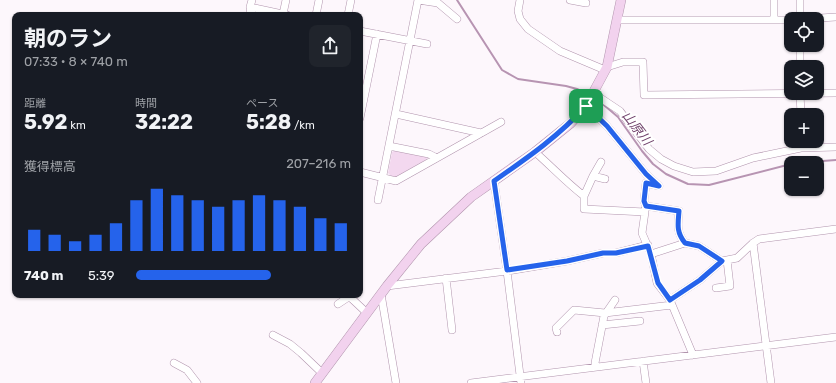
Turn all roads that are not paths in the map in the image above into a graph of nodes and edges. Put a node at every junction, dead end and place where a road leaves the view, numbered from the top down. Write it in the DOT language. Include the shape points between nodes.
graph roads {
  1 [pos="286,0"];
  2 [pos="319,0"];
  3 [pos="351,0"];
  4 [pos="418,0"];
  5 [pos="520,0"];
  6 [pos="570,0"];
  7 [pos="621,0"];
  8 [pos="774,0"];
  9 [pos="800,0"];
  10 [pos="586,3"];
  11 [pos="251,4"];
  12 [pos="278,12"];
  13 [pos="285,12"];
  14 [pos="317,12"];
  15 [pos="349,12"];
  16 [pos="800,12"];
  17 [pos="836,17"];
  18 [pos="457,18"];
  19 [pos="824,18"];
  20 [pos="618,20"];
  21 [pos="774,20"];
  22 [pos="784,20"];
  23 [pos="363,32"];
  24 [pos="377,34"];
  25 [pos="410,41"];
  26 [pos="427,44"];
  27 [pos="606,68"];
  28 [pos="593,93"];
  29 [pos="784,93"];
  30 [pos="824,93"];
  31 [pos="836,93"];
  32 [pos="363,103"];
  33 [pos="586,106"];
  34 [pos="396,114"];
  35 [pos="501,122"];
  36 [pos="481,133"];
  37 [pos="389,146"];
  38 [pos="824,146"];
  39 [pos="836,147"];
  40 [pos="790,148"];
  41 [pos="535,152"];
  42 [pos="437,158"];
  43 [pos="601,162"];
  44 [pos="363,173"];
  45 [pos="593,176"];
  46 [pos="382,178"];
  47 [pos="605,179"];
  48 [pos="494,181"];
  49 [pos="584,196"];
  50 [pos="378,200"];
  51 [pos="645,209"];
  52 [pos="836,229"];
  53 [pos="685,243"];
  54 [pos="753,243"];
  55 [pos="648,246"];
  56 [pos="651,254"];
  57 [pos="724,261"];
  58 [pos="507,270"];
  59 [pos="446,278"];
  60 [pos="387,286"];
  61 [pos="716,288"];
  62 [pos="381,294"];
  63 [pos="615,300"];
  64 [pos="671,303"];
  65 [pos="338,304"];
  66 [pos="367,313"];
  67 [pos="606,313"];
  68 [pos="640,321"];
  69 [pos="602,325"];
  70 [pos="452,330"];
  71 [pos="557,332"];
  72 [pos="273,335"];
  73 [pos="836,337"];
  74 [pos="766,346"];
  75 [pos="693,355"];
  76 [pos="643,361"];
  77 [pos="174,363"];
  78 [pos="595,367"];
  79 [pos="322,373"];
  80 [pos="520,380"];
  81 [pos="197,383"];
  82 [pos="314,383"];
  83 [pos="396,383"];
  84 [pos="471,383"];
  85 [pos="646,383"];
  86 [pos="771,383"];
  1 -- 13 [label="street"];
  2 -- 14 [label="street"];
  3 -- 15 [label="street"];
  4 -- 18 [label="street" via="438,3"];
  4 -- 25 [label="street"];
  5 -- 27 [label="street" via="520,19 528,29 560,51"];
  6 -- 10 [label="street"];
  7 -- 20 [label="street"];
  8 -- 21 [label="street"];
  9 -- 16 [label="street"];
  11 -- 12 [label="street"];
  17 -- 19 [label="street"];
  20 -- 21 [label="street"];
  20 -- 27 [label="street"];
  21 -- 22 [label="street"];
  23 -- 24 [label="street"];
  24 -- 25 [label="street"];
  24 -- 32 [label="street"];
  25 -- 26 [label="street"];
  25 -- 34 [label="street"];
  27 -- 28 [label="street"];
  27 -- 29 [label="street" via="623,62 643,62 644,95"];
  28 -- 33 [label="street"];
  28 -- 40 [label="street" via="620,111 649,149 661,159 693,172 716,171"];
  30 -- 31 [label="street"];
  33 -- 41 [label="street"];
  33 -- 51 [label="street" via="607,126 659,186 646,183"];
  34 -- 36 [label="street"];
  34 -- 37 [label="street"];
  35 -- 36 [label="street"];
  36 -- 42 [label="street"];
  37 -- 42 [label="street"];
  37 -- 46 [label="street"];
  38 -- 39 [label="street"];
  41 -- 48 [label="street"];
  41 -- 49 [label="street"];
  42 -- 46 [label="street" via="396,181"];
  43 -- 45 [label="street"];
  44 -- 46 [label="street"];
  45 -- 47 [label="street"];
  45 -- 49 [label="street"];
  46 -- 50 [label="street"];
  48 -- 58 [label="street"];
  48 -- 60 [label="street" via="471,197 421,244"];
  49 -- 51 [label="street" via="584,209"];
  51 -- 53 [label="street" via="679,211 679,236"];
  51 -- 55 [label="street" via="642,233"];
  52 -- 54 [label="street" via="759,239"];
  53 -- 56 [label="street"];
  53 -- 57 [label="street" via="699,246"];
  54 -- 57 [label="street" via="737,258"];
  54 -- 74 [label="street"];
  55 -- 56 [label="street"];
  55 -- 58 [label="street"];
  56 -- 64 [label="street" via="658,283"];
  57 -- 61 [label="street" via="730,286"];
  57 -- 64 [label="street"];
  58 -- 59 [label="street"];
  58 -- 80 [label="street"];
  59 -- 60 [label="street"];
  59 -- 70 [label="street"];
  60 -- 62 [label="street"];
  62 -- 66 [label="street"];
  62 -- 83 [label="street"];
  63 -- 67 [label="street"];
  64 -- 67 [label="street"];
  64 -- 75 [label="street"];
  65 -- 66 [label="street" via="351,298"];
  66 -- 79 [label="street"];
  67 -- 69 [label="street"];
  67 -- 71 [label="street" via="574,310 556,328"];
  68 -- 69 [label="street"];
  69 -- 78 [label="street"];
  72 -- 79 [label="street" via="301,352"];
  73 -- 74 [label="street"];
  74 -- 75 [label="street"];
  74 -- 86 [label="street"];
  75 -- 76 [label="street"];
  76 -- 78 [label="street"];
  76 -- 85 [label="street"];
  77 -- 81 [label="street" via="187,370"];
  78 -- 80 [label="street"];
  79 -- 82 [label="street"];
  80 -- 84 [label="street"];
}
